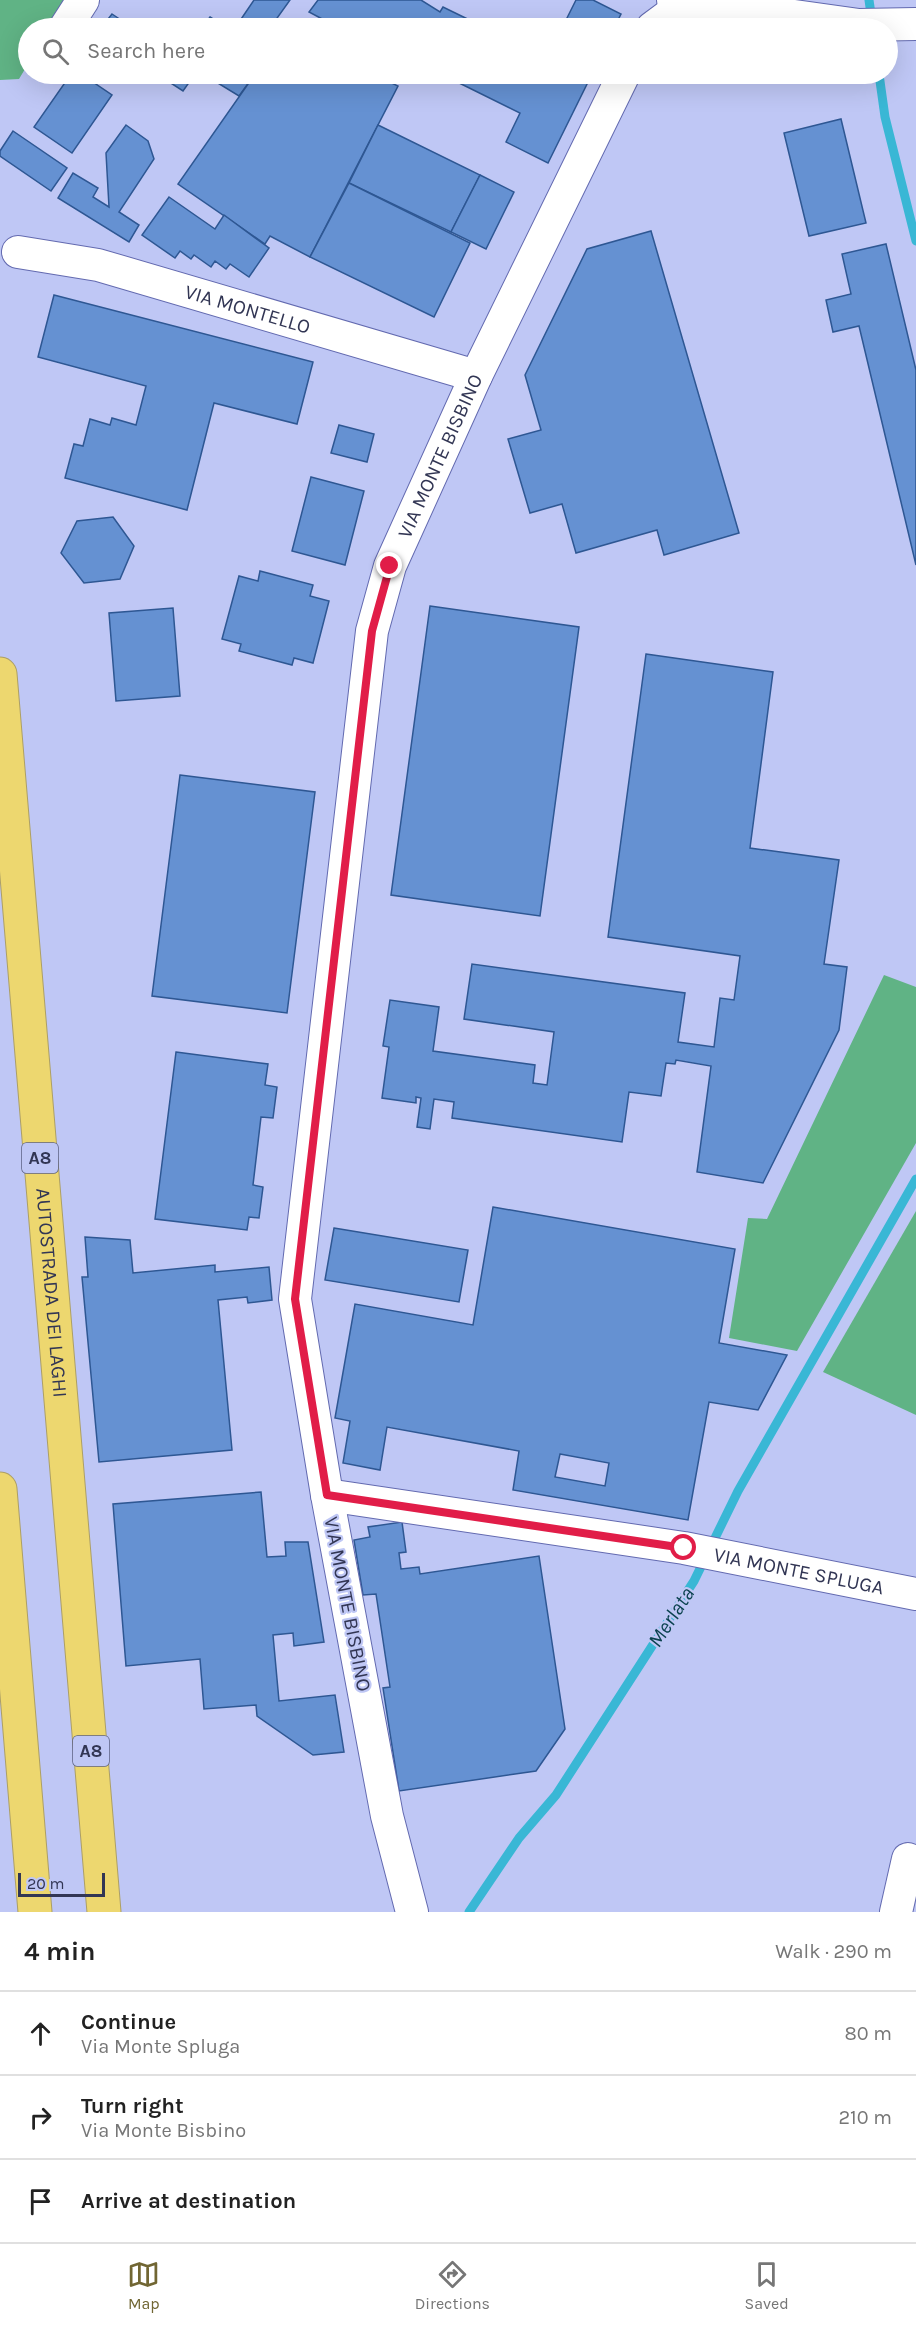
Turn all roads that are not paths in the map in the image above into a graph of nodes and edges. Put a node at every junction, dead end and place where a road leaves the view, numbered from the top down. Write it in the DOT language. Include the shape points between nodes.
graph roads {
  1 [pos="83,0"];
  2 [pos="689,3"];
  3 [pos="71,18"];
  4 [pos="666,18"];
  5 [pos="810,18"];
  6 [pos="619,84"];
  7 [pos="18,252"];
  8 [pos="476,376"];
  9 [pos="0,674"];
  10 [pos="0,1489"];
  11 [pos="327,1495"];
  12 [pos="4,1532"];
  13 [pos="916,1594"];
  14 [pos="0,1624"];
  15 [pos="909,1858"];
  16 [pos="99,1860"];
  17 [pos="35,1912"];
  18 [pos="104,1912"];
  19 [pos="109,1912"];
  20 [pos="412,1912"];
  21 [pos="896,1912"];
  1 -- 3 [label="street"];
  2 -- 4 [label="street"];
  2 -- 5 [label="street"];
  6 -- 8 [label="street, VIA MONTE BISBINO"];
  7 -- 8 [label="street, VIA MONTELLO" via="98,265"];
  8 -- 11 [label="street, VIA MONTE BISBINO" via="390,566 372,631 295,1299"];
  9 -- 16 [label="highway, AUTOSTRADA DEI LAGHI / A8"];
  10 -- 12 [label="highway"];
  11 -- 13 [label="street, VIA MONTE SPLUGA" via="684,1548"];
  11 -- 20 [label="street, VIA MONTE BISBINO" via="387,1815"];
  12 -- 14 [label="highway"];
  12 -- 17 [label="highway"];
  15 -- 21 [label="street"];
  16 -- 18 [label="highway, AUTOSTRADA DEI LAGHI / A8"];
  16 -- 19 [label="highway"];
}
